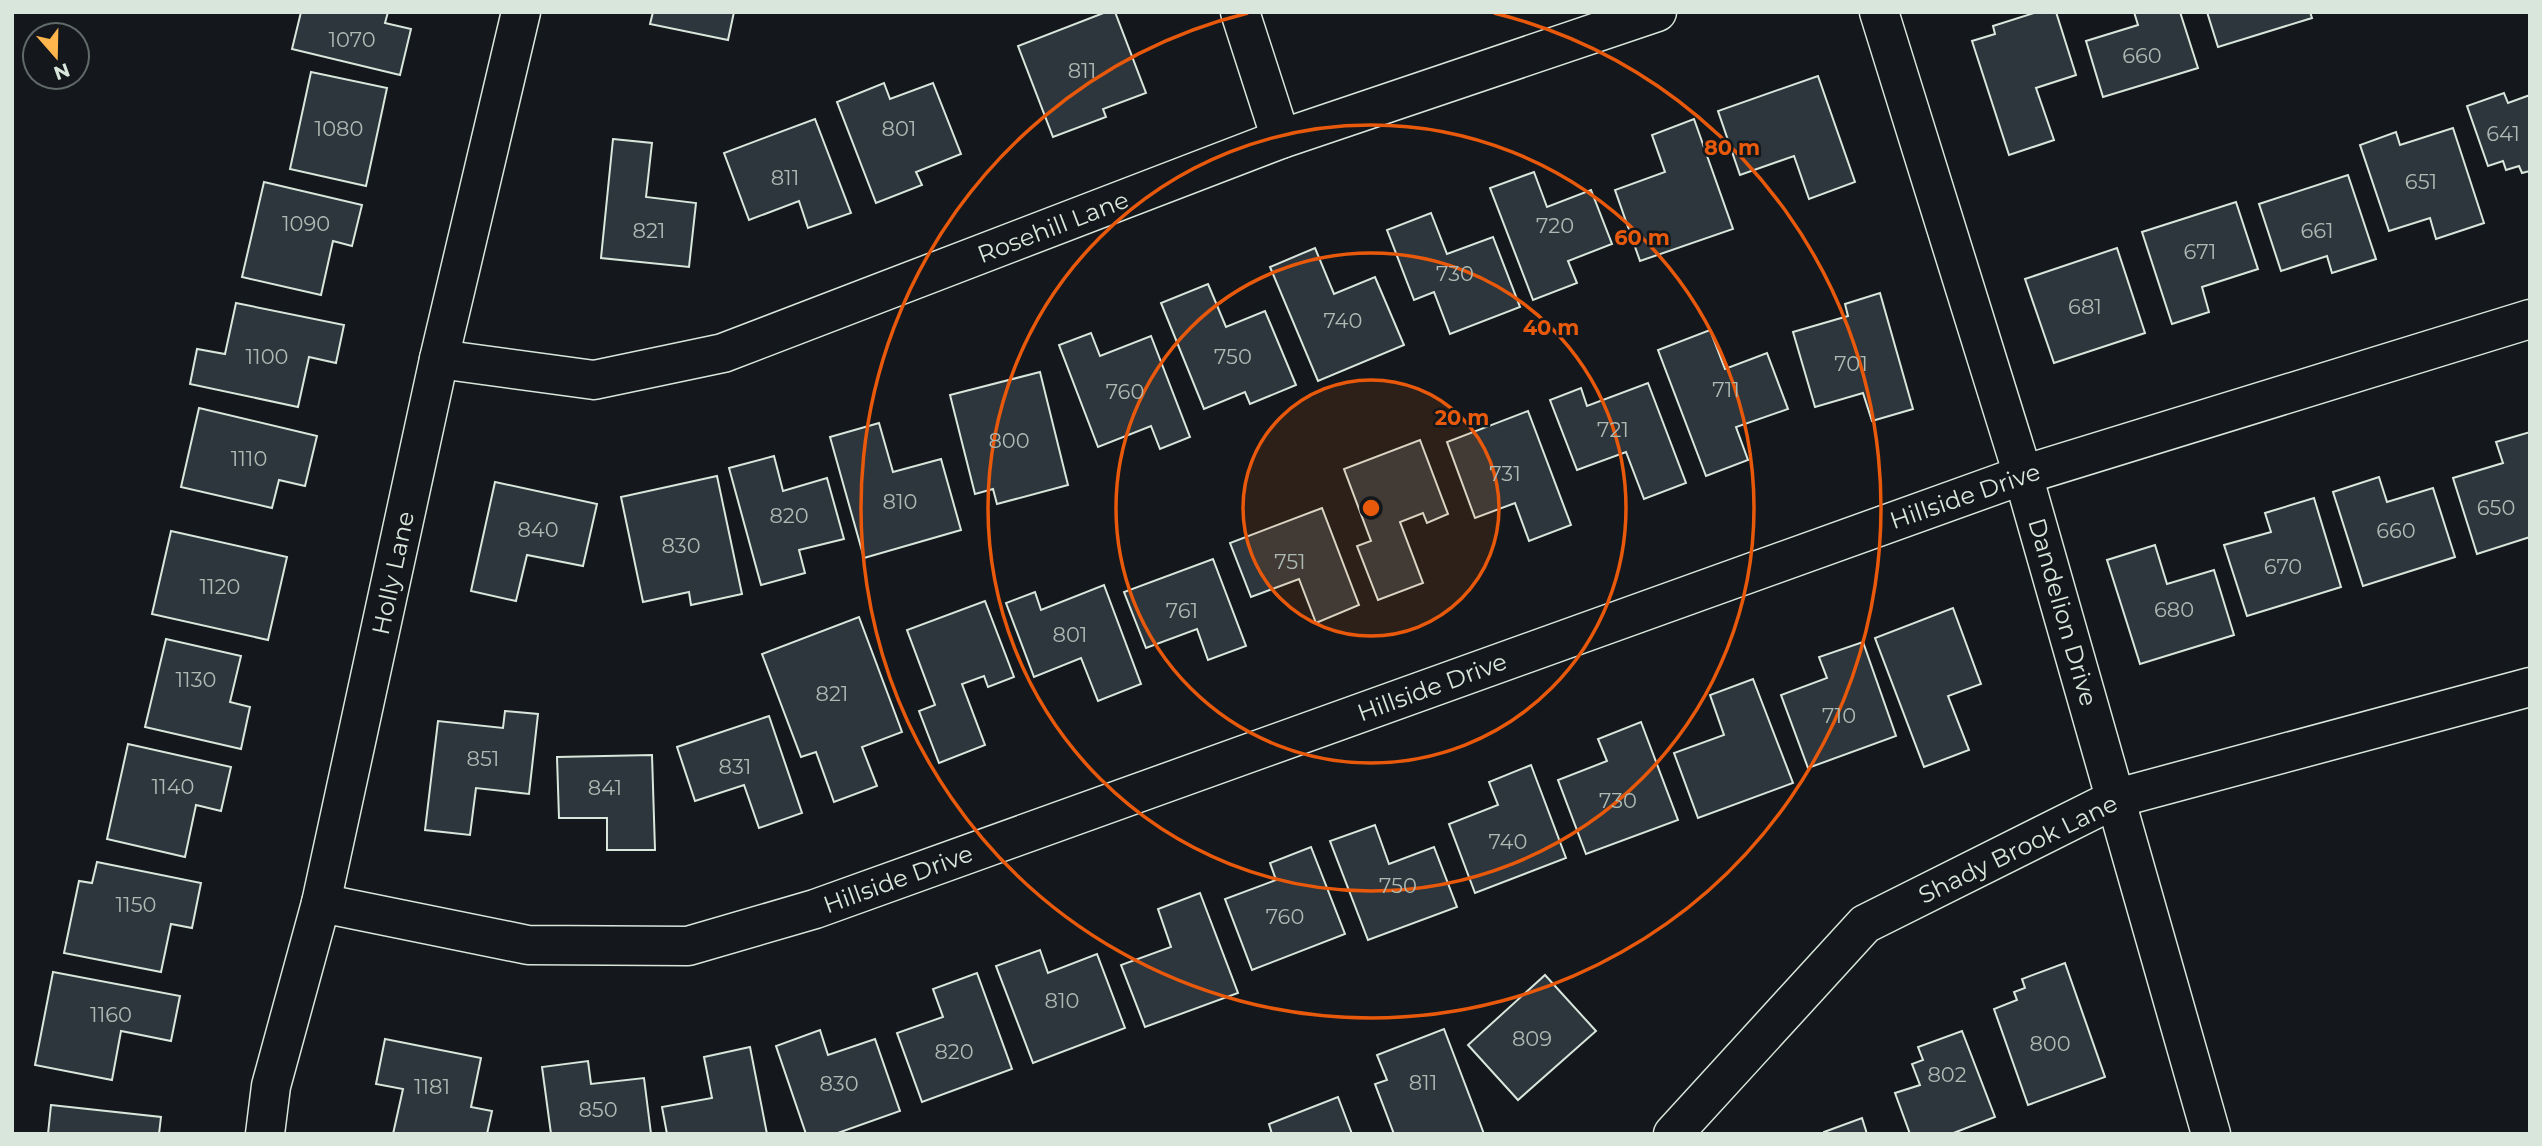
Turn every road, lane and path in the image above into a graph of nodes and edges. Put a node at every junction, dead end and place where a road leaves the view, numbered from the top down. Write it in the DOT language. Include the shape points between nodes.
graph roads {
  1 [pos="521,12"];
  2 [pos="1240,12"];
  3 [pos="1657,12"];
  4 [pos="1879,12"];
  5 [pos="1281,139"];
  6 [pos="2530,319"];
  7 [pos="439,359"];
  8 [pos="2023,475"];
  9 [pos="2530,687"];
  10 [pos="2117,798"];
  11 [pos="321,903"];
  12 [pos="265,1134"];
  13 [pos="1673,1134"];
  14 [pos="2211,1134"];
  1 -- 7 [label="street, Holly Lane"];
  2 -- 5 [label="street"];
  3 -- 5 [label="street, Rosehill Lane"];
  4 -- 8 [label="street, Dandelion Drive"];
  5 -- 7 [label="street, Rosehill Lane" via="723,353 594,380"];
  6 -- 8 [label="street, Hillside Drive"];
  7 -- 11 [label="street, Holly Lane"];
  8 -- 10 [label="street, Dandelion Drive"];
  8 -- 11 [label="street, Hillside Drive" via="815,909 688,946 528,945"];
  9 -- 10 [label="street, Shady Brook Lane"];
  10 -- 13 [label="street, Shady Brook Lane" via="1866,924"];
  10 -- 14 [label="street, Dandelion Drive"];
  11 -- 12 [label="street, Holly Lane" via="271,1086"];
}
